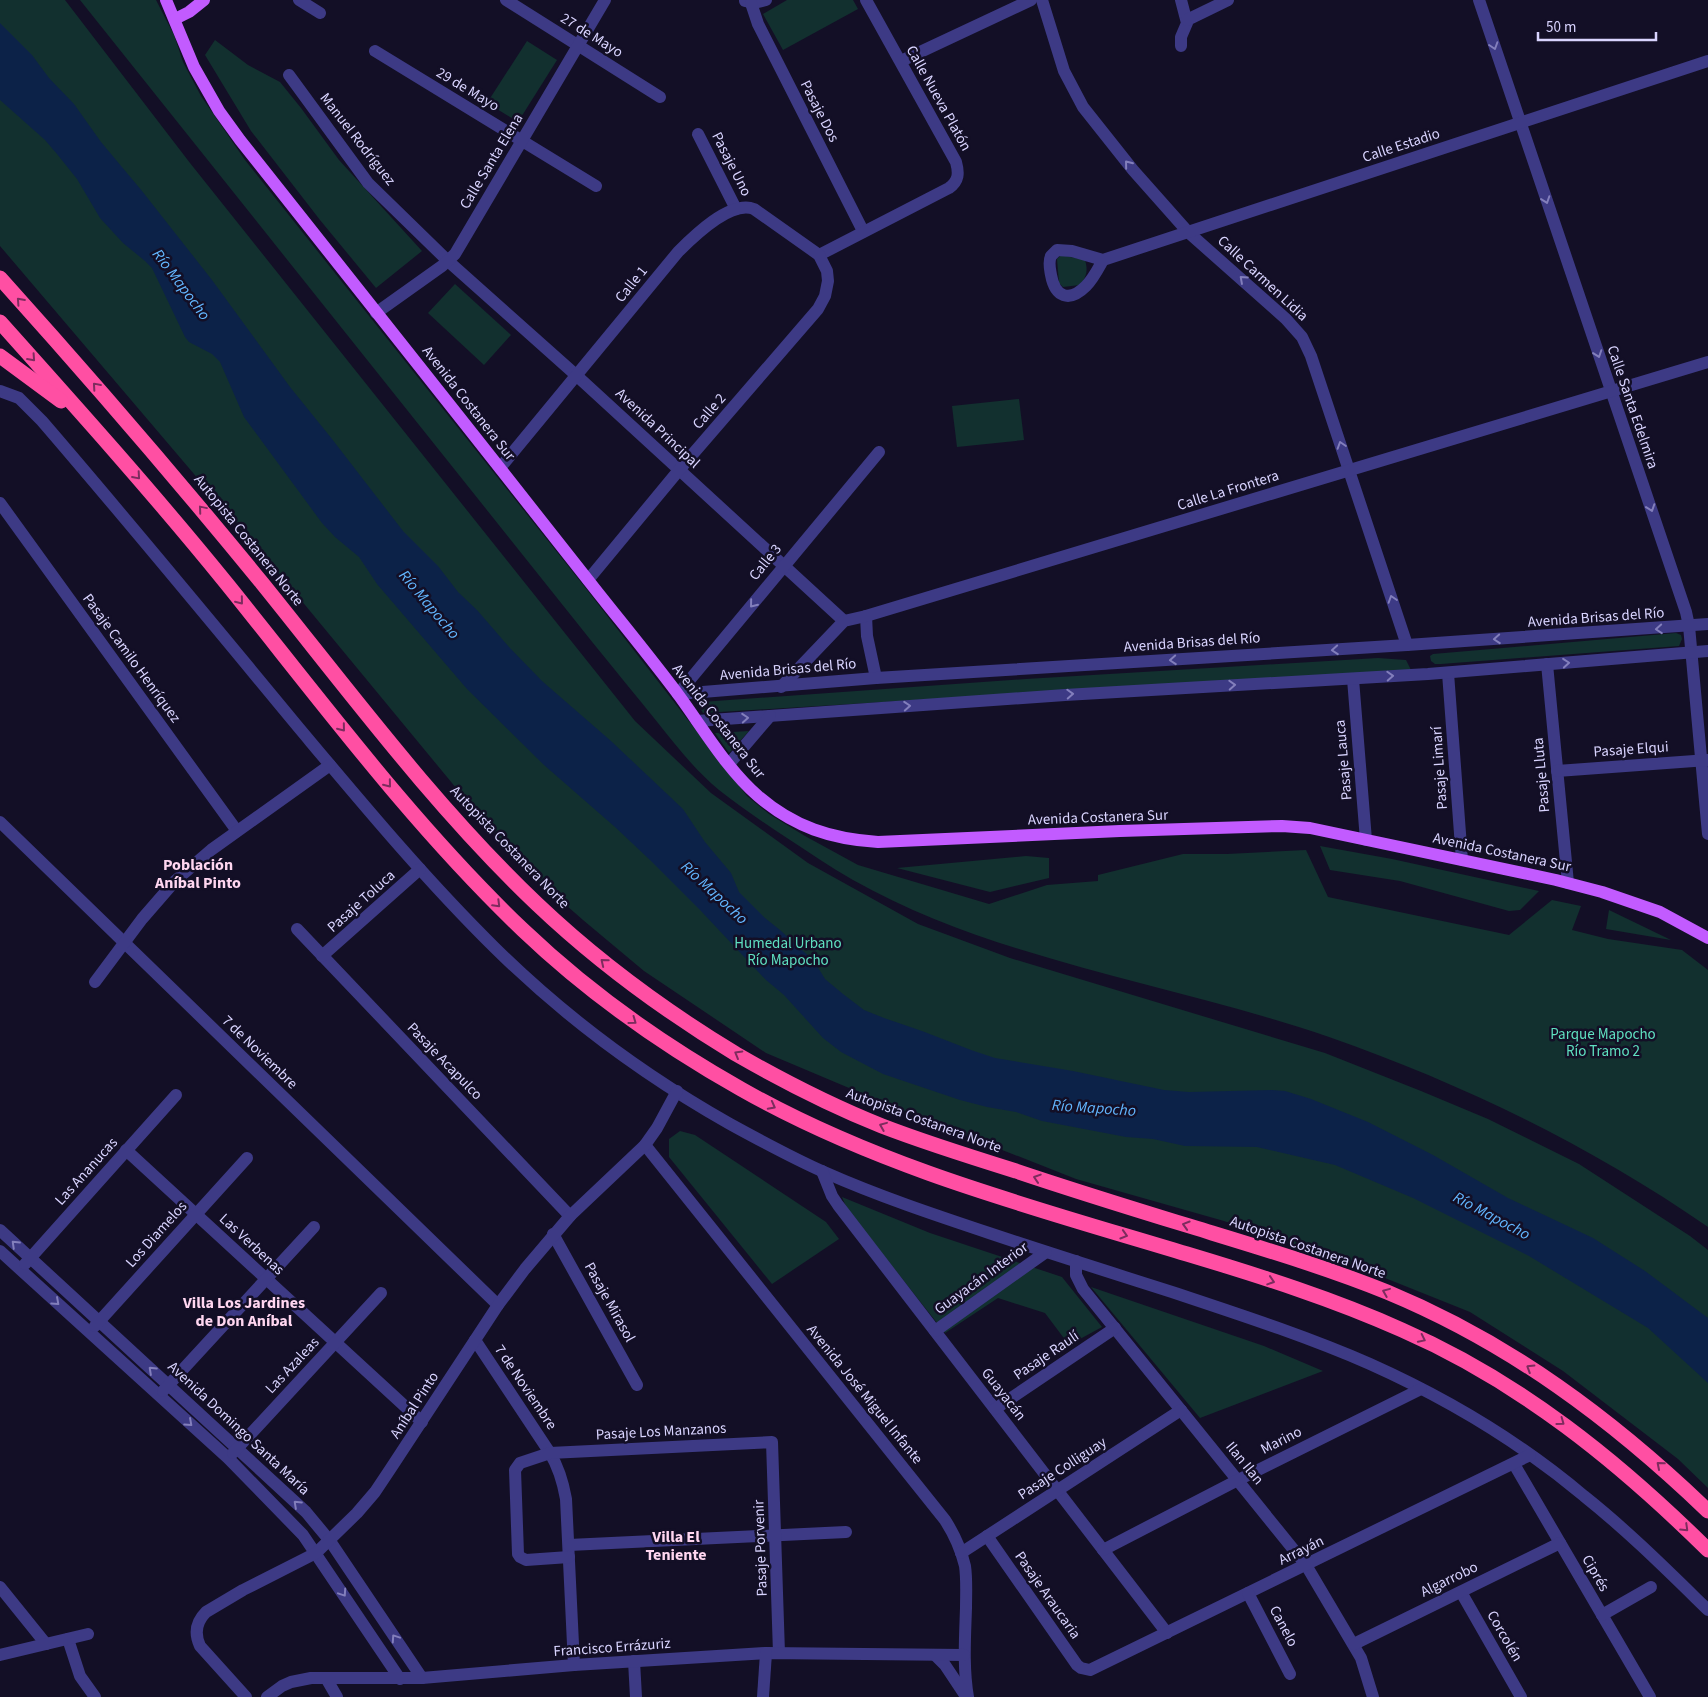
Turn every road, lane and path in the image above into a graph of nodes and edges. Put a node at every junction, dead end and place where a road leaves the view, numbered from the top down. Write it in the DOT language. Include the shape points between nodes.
graph roads {
  1 [pos="166,0"];
  2 [pos="204,0"];
  3 [pos="299,0"];
  4 [pos="506,0"];
  5 [pos="605,0"];
  6 [pos="766,0"];
  7 [pos="866,0"];
  8 [pos="1030,0"];
  9 [pos="1042,0"];
  10 [pos="1181,0"];
  11 [pos="1228,0"];
  12 [pos="1479,0"];
  13 [pos="747,2"];
  14 [pos="320,13"];
  15 [pos="175,19"];
  16 [pos="1187,20"];
  17 [pos="578,46"];
  18 [pos="1181,46"];
  19 [pos="375,51"];
  20 [pos="901,61"];
  21 [pos="1708,61"];
  22 [pos="289,75"];
  23 [pos="660,97"];
  24 [pos="1519,123"];
  25 [pos="698,134"];
  26 [pos="523,141"];
  27 [pos="596,186"];
  28 [pos="736,209"];
  29 [pos="863,231"];
  30 [pos="1188,232"];
  31 [pos="819,255"];
  32 [pos="1103,260"];
  33 [pos="448,261"];
  34 [pos="0,278"];
  35 [pos="376,313"];
  36 [pos="0,322"];
  37 [pos="0,356"];
  38 [pos="1708,362"];
  39 [pos="577,376"];
  40 [pos="0,391"];
  41 [pos="1611,392"];
  42 [pos="104,439"];
  43 [pos="879,452"];
  44 [pos="500,468"];
  45 [pos="679,470"];
  46 [pos="1349,470"];
  47 [pos="0,503"];
  48 [pos="783,566"];
  49 [pos="588,580"];
  50 [pos="866,616"];
  51 [pos="844,621"];
  52 [pos="1708,624"];
  53 [pos="1689,626"];
  54 [pos="1407,645"];
  55 [pos="1708,651"];
  56 [pos="1692,653"];
  57 [pos="1547,664"];
  58 [pos="1448,673"];
  59 [pos="876,678"];
  60 [pos="1353,678"];
  61 [pos="781,686"];
  62 [pos="678,694"];
  63 [pos="770,716"];
  64 [pos="697,721"];
  65 [pos="1705,760"];
  66 [pos="729,764"];
  67 [pos="330,765"];
  68 [pos="1557,771"];
  69 [pos="0,822"];
  70 [pos="237,831"];
  71 [pos="1708,834"];
  72 [pos="1366,840"];
  73 [pos="1462,860"];
  74 [pos="420,869"];
  75 [pos="1568,883"];
  76 [pos="297,929"];
  77 [pos="1708,938"];
  78 [pos="124,942"];
  79 [pos="322,956"];
  80 [pos="95,982"];
  81 [pos="676,1091"];
  82 [pos="176,1095"];
  83 [pos="645,1146"];
  84 [pos="126,1150"];
  85 [pos="247,1158"];
  86 [pos="822,1171"];
  87 [pos="196,1214"];
  88 [pos="570,1216"];
  89 [pos="314,1227"];
  90 [pos="0,1230"];
  91 [pos="553,1234"];
  92 [pos="0,1251"];
  93 [pos="1046,1252"];
  94 [pos="30,1258"];
  95 [pos="1076,1261"];
  96 [pos="20,1269"];
  97 [pos="266,1279"];
  98 [pos="381,1293"];
  99 [pos="498,1305"];
  100 [pos="99,1321"];
  101 [pos="1115,1328"];
  102 [pos="935,1331"];
  103 [pos="89,1332"];
  104 [pos="475,1340"];
  105 [pos="335,1342"];
  106 [pos="169,1385"];
  107 [pos="637,1385"];
  108 [pos="1421,1389"];
  109 [pos="158,1396"];
  110 [pos="995,1409"];
  111 [pos="1181,1410"];
  112 [pos="422,1422"];
  113 [pos="772,1442"];
  114 [pos="237,1448"];
  115 [pos="550,1453"];
  116 [pos="1530,1455"];
  117 [pos="228,1458"];
  118 [pos="1514,1464"];
  119 [pos="1238,1480"];
  120 [pos="1057,1490"];
  121 [pos="1708,1511"];
  122 [pos="846,1532"];
  123 [pos="776,1535"];
  124 [pos="987,1536"];
  125 [pos="330,1541"];
  126 [pos="1560,1543"];
  127 [pos="1103,1550"];
  128 [pos="1708,1550"];
  129 [pos="569,1551"];
  130 [pos="316,1553"];
  131 [pos="962,1553"];
  132 [pos="1306,1565"];
  133 [pos="0,1587"];
  134 [pos="1651,1587"];
  135 [pos="1461,1592"];
  136 [pos="1248,1593"];
  137 [pos="1708,1610"];
  138 [pos="1602,1615"];
  139 [pos="1167,1633"];
  140 [pos="88,1634"];
  141 [pos="68,1639"];
  142 [pos="46,1644"];
  143 [pos="1354,1644"];
  144 [pos="766,1653"];
  145 [pos="779,1653"];
  146 [pos="0,1654"];
  147 [pos="935,1655"];
  148 [pos="964,1655"];
  149 [pos="634,1661"];
  150 [pos="574,1665"];
  151 [pos="1085,1670"];
  152 [pos="1290,1674"];
  153 [pos="326,1678"];
  154 [pos="422,1678"];
  155 [pos="400,1679"];
  156 [pos="95,1697"];
  157 [pos="246,1697"];
  158 [pos="267,1697"];
  159 [pos="337,1697"];
  160 [pos="636,1697"];
  161 [pos="763,1697"];
  162 [pos="967,1697"];
  163 [pos="1373,1697"];
  164 [pos="1521,1697"];
  165 [pos="1650,1697"];
  1 -- 15 [label="main road, Avenida Costanera Sur"];
  2 -- 15 [label="main road"];
  3 -- 14 [label="street"];
  4 -- 17 [label="street, 27 de Mayo"];
  5 -- 17 [label="street, Calle Santa Elena"];
  6 -- 13 [label="street"];
  7 -- 20 [label="street, Calle Nueva Platón"];
  8 -- 20 [label="street"];
  30 -- 9 [label="street, Calle Carmen Lidia, one-way" via="1083,107 1064,71"];
  10 -- 16 [label="street"];
  11 -- 16 [label="street"];
  12 -- 24 [label="street, Calle Santa Edelmira, one-way"];
  13 -- 29 [label="street, Pasaje Dos"];
  15 -- 35 [label="main road, Avenida Costanera Sur" via="194,67 219,111"];
  16 -- 18 [label="street"];
  17 -- 23 [label="street, 27 de Mayo"];
  17 -- 26 [label="street, Calle Santa Elena"];
  19 -- 26 [label="street, 29 de Mayo"];
  20 -- 29 [label="street, Calle Nueva Platón" via="956,162 958,177 949,188"];
  21 -- 24 [label="street, Calle Estadio"];
  22 -- 33 [label="street, Manuel Rodríguez" via="368,183"];
  24 -- 30 [label="street, Calle Estadio"];
  24 -- 41 [label="street, Calle Santa Edelmira, one-way"];
  25 -- 28 [label="street, Pasaje Uno"];
  26 -- 27 [label="street, 29 de Mayo"];
  26 -- 33 [label="street, Calle Santa Elena"];
  28 -- 31 [label="street" via="749,208 758,212"];
  28 -- 39 [label="street, Calle 1" via="689,240"];
  29 -- 31 [label="street, Calle Nueva Platón"];
  30 -- 32 [label="street, Calle Estadio"];
  46 -- 30 [label="street, Calle Carmen Lidia, one-way" via="1302,337 1286,318"];
  31 -- 45 [label="street, Calle 2" via="828,281 822,303"];
  32 -- 32 [label="street" via="1072,250 1057,250 1049,263 1057,292 1061,296 1077,293 1086,286"];
  33 -- 35 [label="street, Calle Santa Elena"];
  33 -- 39 [label="street, Avenida Principal"];
  121 -- 34 [label="highway, Autopista Costanera Norte, one-way" via="1648,1456 1567,1392 1499,1348 1428,1311 1308,1262 887,1128 758,1066 655,1001 561,926 478,843 388,740 179,482"];
  35 -- 44 [label="main road, Avenida Costanera Sur"];
  36 -- 42 [label="highway, one-way"];
  37 -- 42 [label="highway"];
  38 -- 41 [label="street, Calle La Frontera"];
  39 -- 44 [label="street, Calle 1"];
  39 -- 45 [label="street, Avenida Principal"];
  40 -- 67 [label="street" via="19,398 42,421"];
  41 -- 46 [label="street, Calle La Frontera"];
  41 -- 53 [label="street, Calle Santa Edelmira, one-way"];
  42 -- 128 [label="highway, one-way" via="450,856 546,951 645,1029 745,1092 807,1124 877,1154 956,1183 1289,1286 1423,1339 1507,1386 1570,1428 1649,1494"];
  43 -- 48 [label="street, Calle 3"];
  44 -- 49 [label="main road, Avenida Costanera Sur"];
  45 -- 48 [label="street, Avenida Principal"];
  45 -- 49 [label="street, Calle 2"];
  46 -- 50 [label="street, Calle La Frontera"];
  54 -- 46 [label="street, Calle Carmen Lidia, one-way"];
  47 -- 70 [label="street, Pasaje Camilo Henríquez"];
  48 -- 51 [label="street, Avenida Principal"];
  48 -- 62 [label="street, Calle 3, one-way"];
  49 -- 62 [label="main road, Avenida Costanera Sur"];
  50 -- 51 [label="street, Calle La Frontera"];
  50 -- 59 [label="street"];
  51 -- 61 [label="street"];
  52 -- 53 [label="street, Avenida Brisas del Río"];
  53 -- 54 [label="street, Avenida Brisas del Río, one-way"];
  53 -- 56 [label="street, Calle Santa Edelmira"];
  54 -- 59 [label="street, Avenida Brisas del Río, one-way"];
  55 -- 56 [label="street"];
  57 -- 56 [label="street, one-way"];
  56 -- 65 [label="street, Calle Santa Edelmira"];
  57 -- 58 [label="street"];
  57 -- 68 [label="street, Pasaje Lluta"];
  60 -- 58 [label="street, one-way"];
  58 -- 73 [label="street, Pasaje Limarí"];
  59 -- 61 [label="street, Avenida Brisas del Río"];
  63 -- 60 [label="street, one-way"];
  60 -- 72 [label="street, Pasaje Lauca"];
  61 -- 62 [label="street, Avenida Brisas del Río"];
  62 -- 64 [label="main road, Avenida Costanera Sur"];
  64 -- 63 [label="street, one-way"];
  63 -- 66 [label="street"];
  64 -- 66 [label="main road, Avenida Costanera Sur"];
  65 -- 68 [label="street, Pasaje Elqui"];
  65 -- 71 [label="street, Calle Santa Edelmira"];
  66 -- 72 [label="main road, Avenida Costanera Sur" via="760,798 789,818 820,832 857,841 901,842 1290,826"];
  67 -- 70 [label="street"];
  67 -- 74 [label="street"];
  68 -- 75 [label="street, Pasaje Lluta"];
  69 -- 78 [label="street, 7 de Noviembre"];
  70 -- 78 [label="street" via="175,881"];
  72 -- 73 [label="main road, Avenida Costanera Sur"];
  73 -- 75 [label="main road, Avenida Costanera Sur"];
  74 -- 79 [label="street, Pasaje Toluca"];
  74 -- 81 [label="street" via="498,951 550,997 608,1044"];
  75 -- 77 [label="main road, Avenida Costanera Sur" via="1641,904"];
  76 -- 79 [label="street, Pasaje Acapulco"];
  78 -- 80 [label="street"];
  78 -- 99 [label="street, 7 de Noviembre"];
  79 -- 88 [label="street, Pasaje Acapulco"];
  81 -- 83 [label="street, Aníbal Pinto"];
  81 -- 86 [label="street" via="738,1128"];
  82 -- 84 [label="street, Las Ananucas"];
  83 -- 88 [label="street, Aníbal Pinto"];
  83 -- 131 [label="street, Avenida José Miguel Infante" via="945,1520"];
  84 -- 87 [label="street, Las Verbenas"];
  84 -- 94 [label="street, Las Ananucas"];
  85 -- 87 [label="street, Los Diamelos"];
  86 -- 93 [label="street" via="916,1208"];
  86 -- 102 [label="street, Guayacán" via="838,1205"];
  87 -- 97 [label="street, Las Verbenas"];
  87 -- 100 [label="street, Los Diamelos"];
  88 -- 91 [label="street, Aníbal Pinto"];
  89 -- 97 [label="street"];
  94 -- 90 [label="street, Avenida Domingo Santa María, one-way"];
  91 -- 99 [label="street, Aníbal Pinto"];
  91 -- 107 [label="street, Pasaje Mirasol"];
  92 -- 96 [label="street, Avenida Domingo Santa María"];
  93 -- 95 [label="street"];
  93 -- 102 [label="street, Guayacán Interior"];
  94 -- 96 [label="street, Las Ananucas"];
  94 -- 100 [label="street, Avenida Domingo Santa María"];
  95 -- 101 [label="street, Ilan Ilan" via="1076,1275 1082,1289"];
  95 -- 108 [label="street" via="1320,1343"];
  96 -- 103 [label="street, Avenida Domingo Santa María, one-way"];
  97 -- 105 [label="street, Las Verbenas"];
  97 -- 106 [label="street"];
  98 -- 105 [label="street, Las Azaleas"];
  99 -- 104 [label="street, Aníbal Pinto"];
  100 -- 103 [label="street, Los Diamelos"];
  106 -- 100 [label="street, Avenida Domingo Santa María, one-way"];
  101 -- 110 [label="street, Pasaje Raulí"];
  101 -- 111 [label="street, Ilan Ilan"];
  102 -- 110 [label="street, Guayacán"];
  103 -- 109 [label="street, Avenida Domingo Santa María"];
  104 -- 112 [label="street, Aníbal Pinto"];
  104 -- 115 [label="street, 7 de Noviembre"];
  105 -- 112 [label="street, Las Verbenas"];
  105 -- 114 [label="street, Las Azaleas"];
  106 -- 109 [label="street"];
  106 -- 114 [label="street, Avenida Domingo Santa María"];
  108 -- 116 [label="street" via="1469,1415"];
  108 -- 119 [label="street, Marino"];
  109 -- 117 [label="street, Avenida Domingo Santa María, one-way"];
  110 -- 120 [label="street, Guayacán"];
  111 -- 119 [label="street, Ilan Ilan"];
  111 -- 120 [label="street, Pasaje Colliguay"];
  112 -- 125 [label="street, Aníbal Pinto" via="375,1492"];
  113 -- 115 [label="street, Pasaje Los Manzanos"];
  113 -- 123 [label="street, Pasaje Porvenir"];
  114 -- 117 [label="street, Las Azaleas"];
  125 -- 114 [label="street, Avenida Domingo Santa María, one-way" via="306,1512"];
  115 -- 129 [label="street, 7 de Noviembre" via="564,1483"];
  115 -- 129 [label="street, 7 de Noviembre" via="520,1463 516,1468 518,1551 526,1560"];
  116 -- 118 [label="street, Arrayán"];
  116 -- 137 [label="street" via="1602,1511"];
  117 -- 130 [label="street, Avenida Domingo Santa María" via="288,1517"];
  118 -- 126 [label="street, Ciprés"];
  118 -- 132 [label="street, Arrayán"];
  119 -- 127 [label="street, Marino"];
  119 -- 132 [label="street, Ilan Ilan"];
  120 -- 124 [label="street, Pasaje Colliguay"];
  120 -- 127 [label="street, Guayacán"];
  122 -- 123 [label="street"];
  123 -- 129 [label="street"];
  123 -- 145 [label="street, Pasaje Porvenir"];
  124 -- 131 [label="street, Pasaje Colliguay"];
  124 -- 151 [label="street, Pasaje Araucaria" via="1077,1665"];
  125 -- 130 [label="street, Aníbal Pinto"];
  154 -- 125 [label="street, Avenida Domingo Santa María, one-way"];
  126 -- 135 [label="street, Algarrobo"];
  126 -- 138 [label="street, Ciprés"];
  127 -- 139 [label="street, Guayacán"];
  129 -- 150 [label="street, 7 de Noviembre"];
  130 -- 155 [label="street, Avenida Domingo Santa María, one-way"];
  130 -- 157 [label="street, Aníbal Pinto" via="227,1599 206,1612 199,1622 196,1635 200,1646"];
  131 -- 148 [label="street, Avenida José Miguel Infante" via="966,1583"];
  132 -- 136 [label="street, Arrayán"];
  132 -- 143 [label="street, Ilan Ilan"];
  133 -- 142 [label="street"];
  134 -- 138 [label="street"];
  135 -- 143 [label="street, Algarrobo"];
  135 -- 164 [label="street, Corcolén"];
  136 -- 139 [label="street, Arrayán"];
  136 -- 152 [label="street, Canelo"];
  138 -- 165 [label="street, Ciprés"];
  139 -- 151 [label="street, Arrayán" via="1095,1669"];
  140 -- 141 [label="street"];
  141 -- 142 [label="street"];
  141 -- 156 [label="street" via="80,1676"];
  142 -- 146 [label="street"];
  143 -- 163 [label="street, Ilan Ilan"];
  144 -- 145 [label="street, Francisco Errázuriz"];
  144 -- 149 [label="street, Francisco Errázuriz"];
  144 -- 161 [label="street"];
  145 -- 147 [label="street, Francisco Errázuriz"];
  147 -- 148 [label="street, Francisco Errázuriz"];
  147 -- 162 [label="street"];
  148 -- 162 [label="street, Avenida José Miguel Infante"];
  149 -- 150 [label="street, Francisco Errázuriz"];
  149 -- 160 [label="street"];
  150 -- 154 [label="street, Francisco Errázuriz"];
  153 -- 155 [label="street, Francisco Errázuriz"];
  153 -- 158 [label="street, Francisco Errázuriz" via="291,1682"];
  153 -- 159 [label="street"];
  154 -- 155 [label="street, Francisco Errázuriz"];
}
